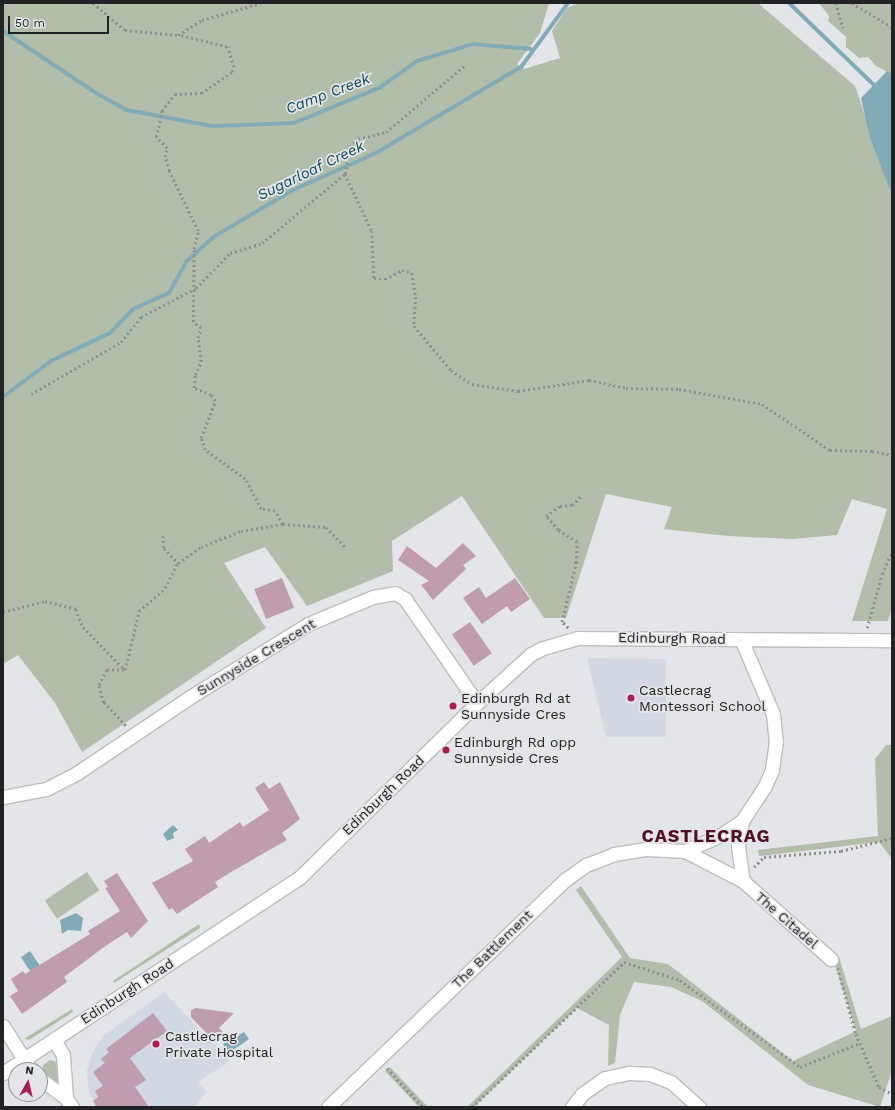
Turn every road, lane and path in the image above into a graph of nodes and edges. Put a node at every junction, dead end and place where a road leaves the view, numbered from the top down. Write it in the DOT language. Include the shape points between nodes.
graph roads {
  1 [pos="93,3"];
  2 [pos="260,3"];
  3 [pos="836,3"];
  4 [pos="852,3"];
  5 [pos="892,27"];
  6 [pos="843,28"];
  7 [pos="178,35"];
  8 [pos="464,66"];
  9 [pos="345,174"];
  10 [pos="196,288"];
  11 [pos="31,394"];
  12 [pos="892,455"];
  13 [pos="582,495"];
  14 [pos="283,524"];
  15 [pos="163,536"];
  16 [pos="346,548"];
  17 [pos="892,552"];
  18 [pos="178,563"];
  19 [pos="3,612"];
  20 [pos="579,638"];
  21 [pos="741,639"];
  22 [pos="864,640"];
  23 [pos="892,640"];
  24 [pos="125,670"];
  25 [pos="477,703"];
  26 [pos="133,735"];
  27 [pos="3,797"];
  28 [pos="742,821"];
  29 [pos="892,838"];
  30 [pos="686,850"];
  31 [pos="729,874"];
  32 [pos="743,879"];
  33 [pos="831,960"];
  34 [pos="3,1026"];
  35 [pos="54,1040"];
  36 [pos="860,1043"];
  37 [pos="378,1058"];
  38 [pos="24,1059"];
  39 [pos="26,1062"];
  40 [pos="3,1073"];
  41 [pos="48,1085"];
  42 [pos="892,1094"];
  43 [pos="69,1102"];
  44 [pos="328,1107"];
  45 [pos="423,1107"];
  46 [pos="472,1107"];
  47 [pos="572,1107"];
  48 [pos="699,1107"];
  1 -- 7 [label="path" via="125,30"];
  2 -- 7 [label="path" via="202,20"];
  3 -- 6 [label="path"];
  4 -- 5 [label="path"];
  7 -- 10 [label="path" via="227,47 234,67 232,72 201,93 175,94 160,116 156,137 167,148 165,157 169,171 198,231 194,249"];
  8 -- 9 [label="path" via="386,132 358,139 350,147"];
  9 -- 10 [label="path" via="262,243 230,253"];
  9 -- 12 [label="path" via="372,231 374,279 385,279 402,270 412,273 416,297 414,326 451,370 472,384 518,391 589,380 626,388 679,389 762,404 830,450 872,451"];
  10 -- 11 [label="path" via="141,317 121,342"];
  10 -- 14 [label="path" via="193,322 201,328 198,338 201,362 195,375 194,388 211,395 214,401 201,438 205,450 245,479 261,509 275,511"];
  13 -- 20 [label="path" via="572,504 560,506 546,516 558,530 577,542 576,563 562,622"];
  14 -- 16 [label="path" via="326,528"];
  14 -- 18 [label="path" via="241,531 201,547"];
  15 -- 18 [label="path" via="164,548"];
  17 -- 22 [label="path" via="882,574"];
  18 -- 24 [label="path" via="165,588 139,611"];
  19 -- 24 [label="path" via="45,601 76,609 83,627"];
  20 -- 21 [label="street, Edinburgh Road"];
  20 -- 25 [label="street, Edinburgh Road" via="562,641 531,654"];
  21 -- 22 [label="street, Edinburgh Road"];
  21 -- 28 [label="street" via="773,714 776,741 772,770 765,786"];
  22 -- 23 [label="street, Edinburgh Road"];
  24 -- 26 [label="path" via="107,670 99,686 104,702"];
  25 -- 26 [label="street, Sunnyside Crescent" via="405,599 395,593 373,597 308,624"];
  25 -- 35 [label="street, Edinburgh Road" via="300,877"];
  26 -- 27 [label="street, Sunnyside Crescent" via="46,790"];
  28 -- 30 [label="street, The Battlement" via="721,836"];
  28 -- 32 [label="street" via="738,846"];
  29 -- 32 [label="path" via="841,851 764,857"];
  30 -- 31 [label="street, The Battlement"];
  30 -- 37 [label="street, The Battlement" via="646,849 614,854 586,865 565,880"];
  31 -- 32 [label="street, The Citadel"];
  32 -- 33 [label="street, The Citadel"];
  33 -- 36 [label="path" via="839,970"];
  34 -- 38 [label="street"];
  35 -- 38 [label="street, Edinburgh Road"];
  35 -- 43 [label="street" via="64,1055"];
  36 -- 42 [label="path" via="879,1087"];
  36 -- 46 [label="path" via="800,1067 680,980 624,962"];
  37 -- 44 [label="street, The Battlement"];
  37 -- 45 [label="path"];
  38 -- 39 [label="street"];
  38 -- 40 [label="street, Edinburgh Road"];
  41 -- 43 [label="street"];
  47 -- 48 [label="street" via="582,1094 605,1078 629,1073 650,1074 671,1082"];
}
